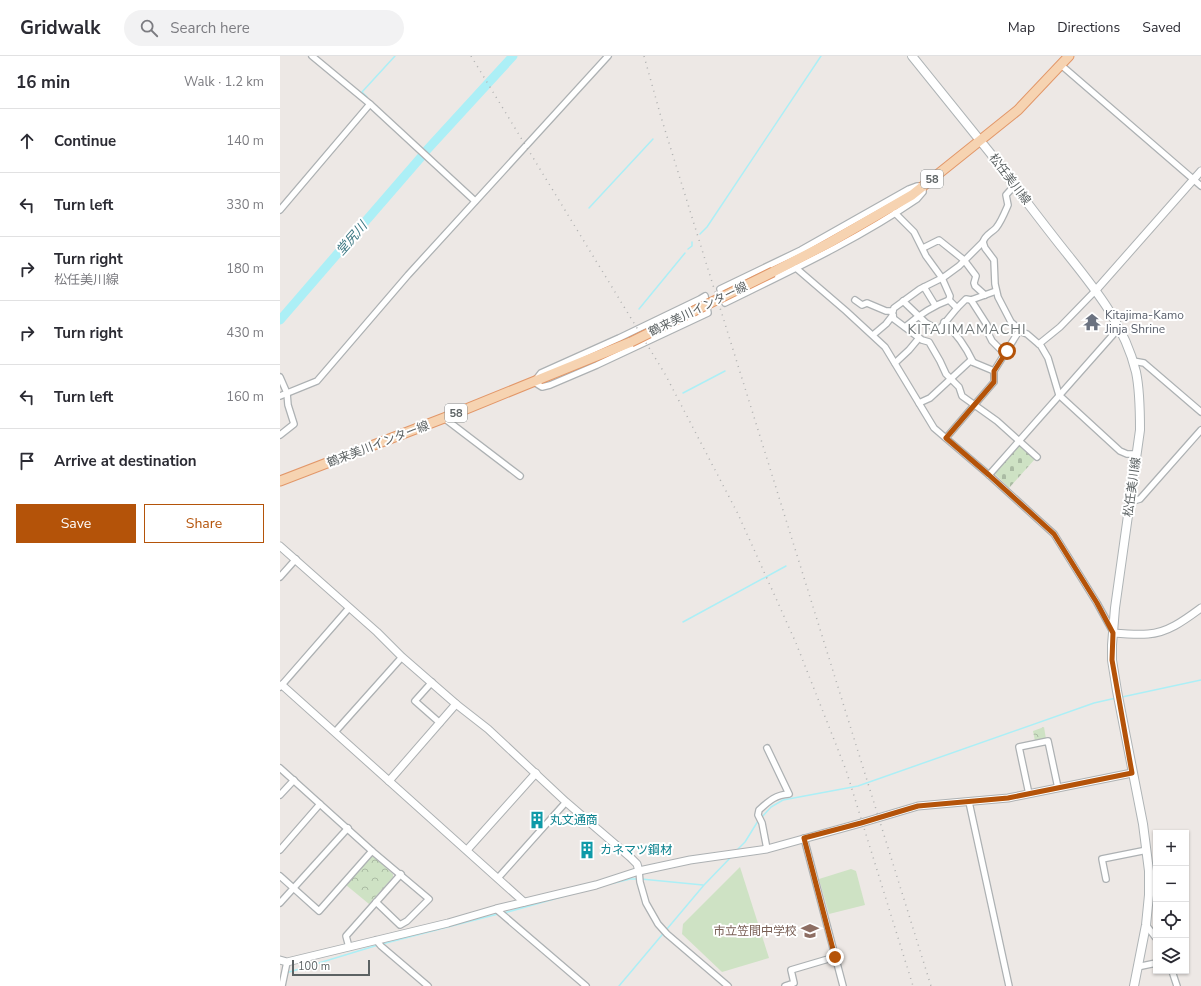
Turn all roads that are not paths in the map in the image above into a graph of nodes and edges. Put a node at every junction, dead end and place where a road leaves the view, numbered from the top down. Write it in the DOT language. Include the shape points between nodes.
graph roads {
  1 [pos="312,56"];
  2 [pos="608,56"];
  3 [pos="912,56"];
  4 [pos="1069,56"];
  5 [pos="1061,65"];
  6 [pos="370,104"];
  7 [pos="980,141"];
  8 [pos="1201,171"];
  9 [pos="1193,180"];
  10 [pos="923,186"];
  11 [pos="1014,186"];
  12 [pos="1201,186"];
  13 [pos="475,201"];
  14 [pos="280,210"];
  15 [pos="895,214"];
  16 [pos="983,242"];
  17 [pos="922,248"];
  18 [pos="964,260"];
  19 [pos="796,268"];
  20 [pos="942,278"];
  21 [pos="924,287"];
  22 [pos="1096,290"];
  23 [pos="996,291"];
  24 [pos="985,295"];
  25 [pos="855,300"];
  26 [pos="950,300"];
  27 [pos="971,300"];
  28 [pos="903,301"];
  29 [pos="935,305"];
  30 [pos="957,308"];
  31 [pos="893,313"];
  32 [pos="918,315"];
  33 [pos="944,322"];
  34 [pos="905,327"];
  35 [pos="1119,328"];
  36 [pos="1019,331"];
  37 [pos="873,335"];
  38 [pos="919,338"];
  39 [pos="1039,344"];
  40 [pos="1006,354"];
  41 [pos="1133,361"];
  42 [pos="973,362"];
  43 [pos="895,363"];
  44 [pos="994,371"];
  45 [pos="280,377"];
  46 [pos="950,378"];
  47 [pos="534,382"];
  48 [pos="287,393"];
  49 [pos="1059,395"];
  50 [pos="280,396"];
  51 [pos="919,403"];
  52 [pos="974,405"];
  53 [pos="1201,412"];
  54 [pos="444,418"];
  55 [pos="1201,430"];
  56 [pos="280,435"];
  57 [pos="946,438"];
  58 [pos="1019,441"];
  59 [pos="1137,454"];
  60 [pos="1037,457"];
  61 [pos="989,475"];
  62 [pos="520,476"];
  63 [pos="280,481"];
  64 [pos="1130,502"];
  65 [pos="280,546"];
  66 [pos="296,559"];
  67 [pos="280,577"];
  68 [pos="349,608"];
  69 [pos="1201,608"];
  70 [pos="1113,633"];
  71 [pos="402,657"];
  72 [pos="432,682"];
  73 [pos="281,685"];
  74 [pos="456,704"];
  75 [pos="440,723"];
  76 [pos="335,732"];
  77 [pos="767,748"];
  78 [pos="280,768"];
  79 [pos="536,773"];
  80 [pos="1132,773"];
  81 [pos="294,780"];
  82 [pos="389,781"];
  83 [pos="1058,788"];
  84 [pos="1030,794"];
  85 [pos="280,795"];
  86 [pos="566,802"];
  87 [pos="969,802"];
  88 [pos="320,804"];
  89 [pos="348,828"];
  90 [pos="804,838"];
  91 [pos="767,849"];
  92 [pos="280,850"];
  93 [pos="467,850"];
  94 [pos="1147,850"];
  95 [pos="372,851"];
  96 [pos="401,874"];
  97 [pos="280,876"];
  98 [pos="640,876"];
  99 [pos="498,878"];
  100 [pos="1106,879"];
  101 [pos="294,888"];
  102 [pos="376,902"];
  103 [pos="524,902"];
  104 [pos="280,903"];
  105 [pos="498,910"];
  106 [pos="1146,925"];
  107 [pos="1153,934"];
  108 [pos="378,943"];
  109 [pos="349,947"];
  110 [pos="835,957"];
  111 [pos="284,964"];
  112 [pos="1153,964"];
  113 [pos="1137,967"];
  114 [pos="1173,974"];
  115 [pos="282,986"];
  116 [pos="428,986"];
  117 [pos="586,986"];
  118 [pos="728,986"];
  119 [pos="785,986"];
  120 [pos="843,986"];
  121 [pos="1009,986"];
  122 [pos="1134,986"];
  123 [pos="1177,986"];
  1 -- 6 [label="street"];
  2 -- 13 [label="street"];
  3 -- 7 [label="main road, 松任美川線"];
  4 -- 5 [label="main road, 鶴来美川インター線 / 58"];
  5 -- 7 [label="main road, 鶴来美川インター線 / 58" via="1018,110"];
  5 -- 9 [label="street"];
  6 -- 13 [label="street"];
  6 -- 14 [label="street"];
  7 -- 10 [label="main road, 鶴来美川インター線 / 58"];
  7 -- 11 [label="main road, 松任美川線"];
  8 -- 9 [label="street"];
  9 -- 12 [label="street"];
  9 -- 22 [label="street"];
  10 -- 15 [label="street" via="917,199"];
  10 -- 19 [label="street" via="909,189 814,242 720,288 725,303"];
  10 -- 47 [label="main road, 鶴来美川インター線 / 58, bridge" via="829,243 773,272 631,342"];
  11 -- 16 [label="street" via="1006,195 1008,205 1002,218"];
  11 -- 22 [label="main road, 松任美川線"];
  13 -- 48 [label="street" via="317,381"];
  15 -- 17 [label="street" via="914,232"];
  15 -- 19 [label="street"];
  16 -- 18 [label="street"];
  16 -- 23 [label="street" via="994,260"];
  17 -- 18 [label="street" via="939,240"];
  17 -- 20 [label="street"];
  18 -- 20 [label="street"];
  18 -- 24 [label="street" via="976,276 975,286"];
  19 -- 37 [label="street"];
  20 -- 21 [label="street"];
  20 -- 26 [label="street"];
  21 -- 28 [label="street"];
  21 -- 29 [label="street"];
  22 -- 35 [label="main road, 松任美川線"];
  22 -- 39 [label="street" via="1060,327"];
  23 -- 24 [label="street"];
  23 -- 36 [label="street" via="1011,322"];
  24 -- 27 [label="street"];
  25 -- 31 [label="street"];
  26 -- 29 [label="street"];
  26 -- 30 [label="street"];
  27 -- 30 [label="street" via="966,299"];
  27 -- 40 [label="street" via="987,325 992,340"];
  28 -- 31 [label="street" via="894,308"];
  28 -- 32 [label="street"];
  29 -- 32 [label="street"];
  30 -- 33 [label="street"];
  31 -- 34 [label="street" via="894,319"];
  31 -- 37 [label="street" via="886,324"];
  32 -- 33 [label="street" via="939,330"];
  32 -- 34 [label="street"];
  33 -- 42 [label="street" via="962,342"];
  34 -- 38 [label="street"];
  35 -- 41 [label="main road, 松任美川線"];
  35 -- 49 [label="street"];
  36 -- 39 [label="street"];
  36 -- 40 [label="street"];
  37 -- 43 [label="street" via="885,347"];
  38 -- 43 [label="street"];
  38 -- 46 [label="street" via="928,342"];
  39 -- 49 [label="street" via="1048,358"];
  40 -- 44 [label="street"];
  41 -- 53 [label="street" via="1144,363"];
  41 -- 59 [label="main road, 松任美川線" via="1140,401"];
  42 -- 44 [label="street"];
  42 -- 46 [label="street" via="970,361"];
  43 -- 51 [label="street"];
  44 -- 52 [label="street" via="994,382"];
  45 -- 48 [label="street"];
  46 -- 51 [label="street" via="930,398"];
  46 -- 52 [label="street" via="959,387 962,396"];
  47 -- 47 [label="street" via="541,373 705,296 708,313 598,365 542,387"];
  47 -- 54 [label="main road, 鶴来美川インター線 / 58"];
  48 -- 50 [label="street"];
  48 -- 56 [label="street" via="294,424"];
  49 -- 58 [label="street"];
  49 -- 59 [label="street" via="1120,451"];
  51 -- 57 [label="street" via="934,428"];
  52 -- 57 [label="street"];
  52 -- 58 [label="street"];
  54 -- 62 [label="street"];
  54 -- 63 [label="main road, 鶴来美川インター線 / 58"];
  55 -- 64 [label="street" via="1140,499"];
  57 -- 61 [label="street"];
  58 -- 60 [label="street"];
  58 -- 61 [label="street"];
  59 -- 64 [label="main road, 松任美川線"];
  61 -- 70 [label="street" via="1054,534"];
  64 -- 70 [label="main road, 松任美川線"];
  65 -- 66 [label="street"];
  66 -- 67 [label="street"];
  66 -- 68 [label="street"];
  68 -- 71 [label="street" via="378,632"];
  68 -- 73 [label="street"];
  69 -- 70 [label="street" via="1159,632"];
  70 -- 80 [label="main road, 松任美川線" via="1112,660"];
  71 -- 72 [label="street"];
  71 -- 76 [label="street"];
  72 -- 74 [label="street"];
  72 -- 75 [label="street" via="415,701"];
  73 -- 76 [label="street"];
  74 -- 75 [label="street"];
  74 -- 79 [label="street"];
  75 -- 82 [label="street"];
  76 -- 82 [label="street"];
  77 -- 91 [label="street" via="789,794 771,798 759,810 758,816 762,823"];
  78 -- 81 [label="street"];
  79 -- 86 [label="street"];
  79 -- 93 [label="street"];
  80 -- 83 [label="street"];
  80 -- 94 [label="main road, 松任美川線"];
  81 -- 85 [label="street"];
  81 -- 88 [label="street"];
  82 -- 93 [label="street"];
  83 -- 84 [label="street"];
  83 -- 84 [label="street" via="1048,741 1019,747"];
  84 -- 87 [label="street"];
  86 -- 98 [label="street" via="630,857 637,864"];
  86 -- 99 [label="street"];
  87 -- 90 [label="street" via="918,806"];
  87 -- 121 [label="street"];
  88 -- 89 [label="street"];
  88 -- 92 [label="street"];
  89 -- 95 [label="street"];
  89 -- 101 [label="street"];
  90 -- 91 [label="street"];
  90 -- 110 [label="street"];
  91 -- 98 [label="street" via="690,860"];
  93 -- 99 [label="street"];
  94 -- 100 [label="street" via="1102,859"];
  94 -- 106 [label="main road, 松任美川線" via="1149,895"];
  95 -- 96 [label="street"];
  95 -- 101 [label="street" via="319,911"];
  96 -- 102 [label="street"];
  96 -- 102 [label="street" via="429,899 407,921 400,924"];
  97 -- 101 [label="street"];
  98 -- 103 [label="street"];
  98 -- 118 [label="street" via="646,903 658,924"];
  99 -- 103 [label="street"];
  101 -- 104 [label="street"];
  102 -- 109 [label="street" via="346,936"];
  103 -- 105 [label="street"];
  105 -- 108 [label="street"];
  105 -- 117 [label="street"];
  106 -- 107 [label="street"];
  106 -- 113 [label="main road, 松任美川線"];
  108 -- 109 [label="street"];
  108 -- 116 [label="street"];
  109 -- 111 [label="street"];
  110 -- 119 [label="street" via="791,970 794,983"];
  110 -- 120 [label="street"];
  111 -- 115 [label="street"];
  112 -- 113 [label="street"];
  113 -- 122 [label="main road, 松任美川線"];
  114 -- 123 [label="street"];
}
